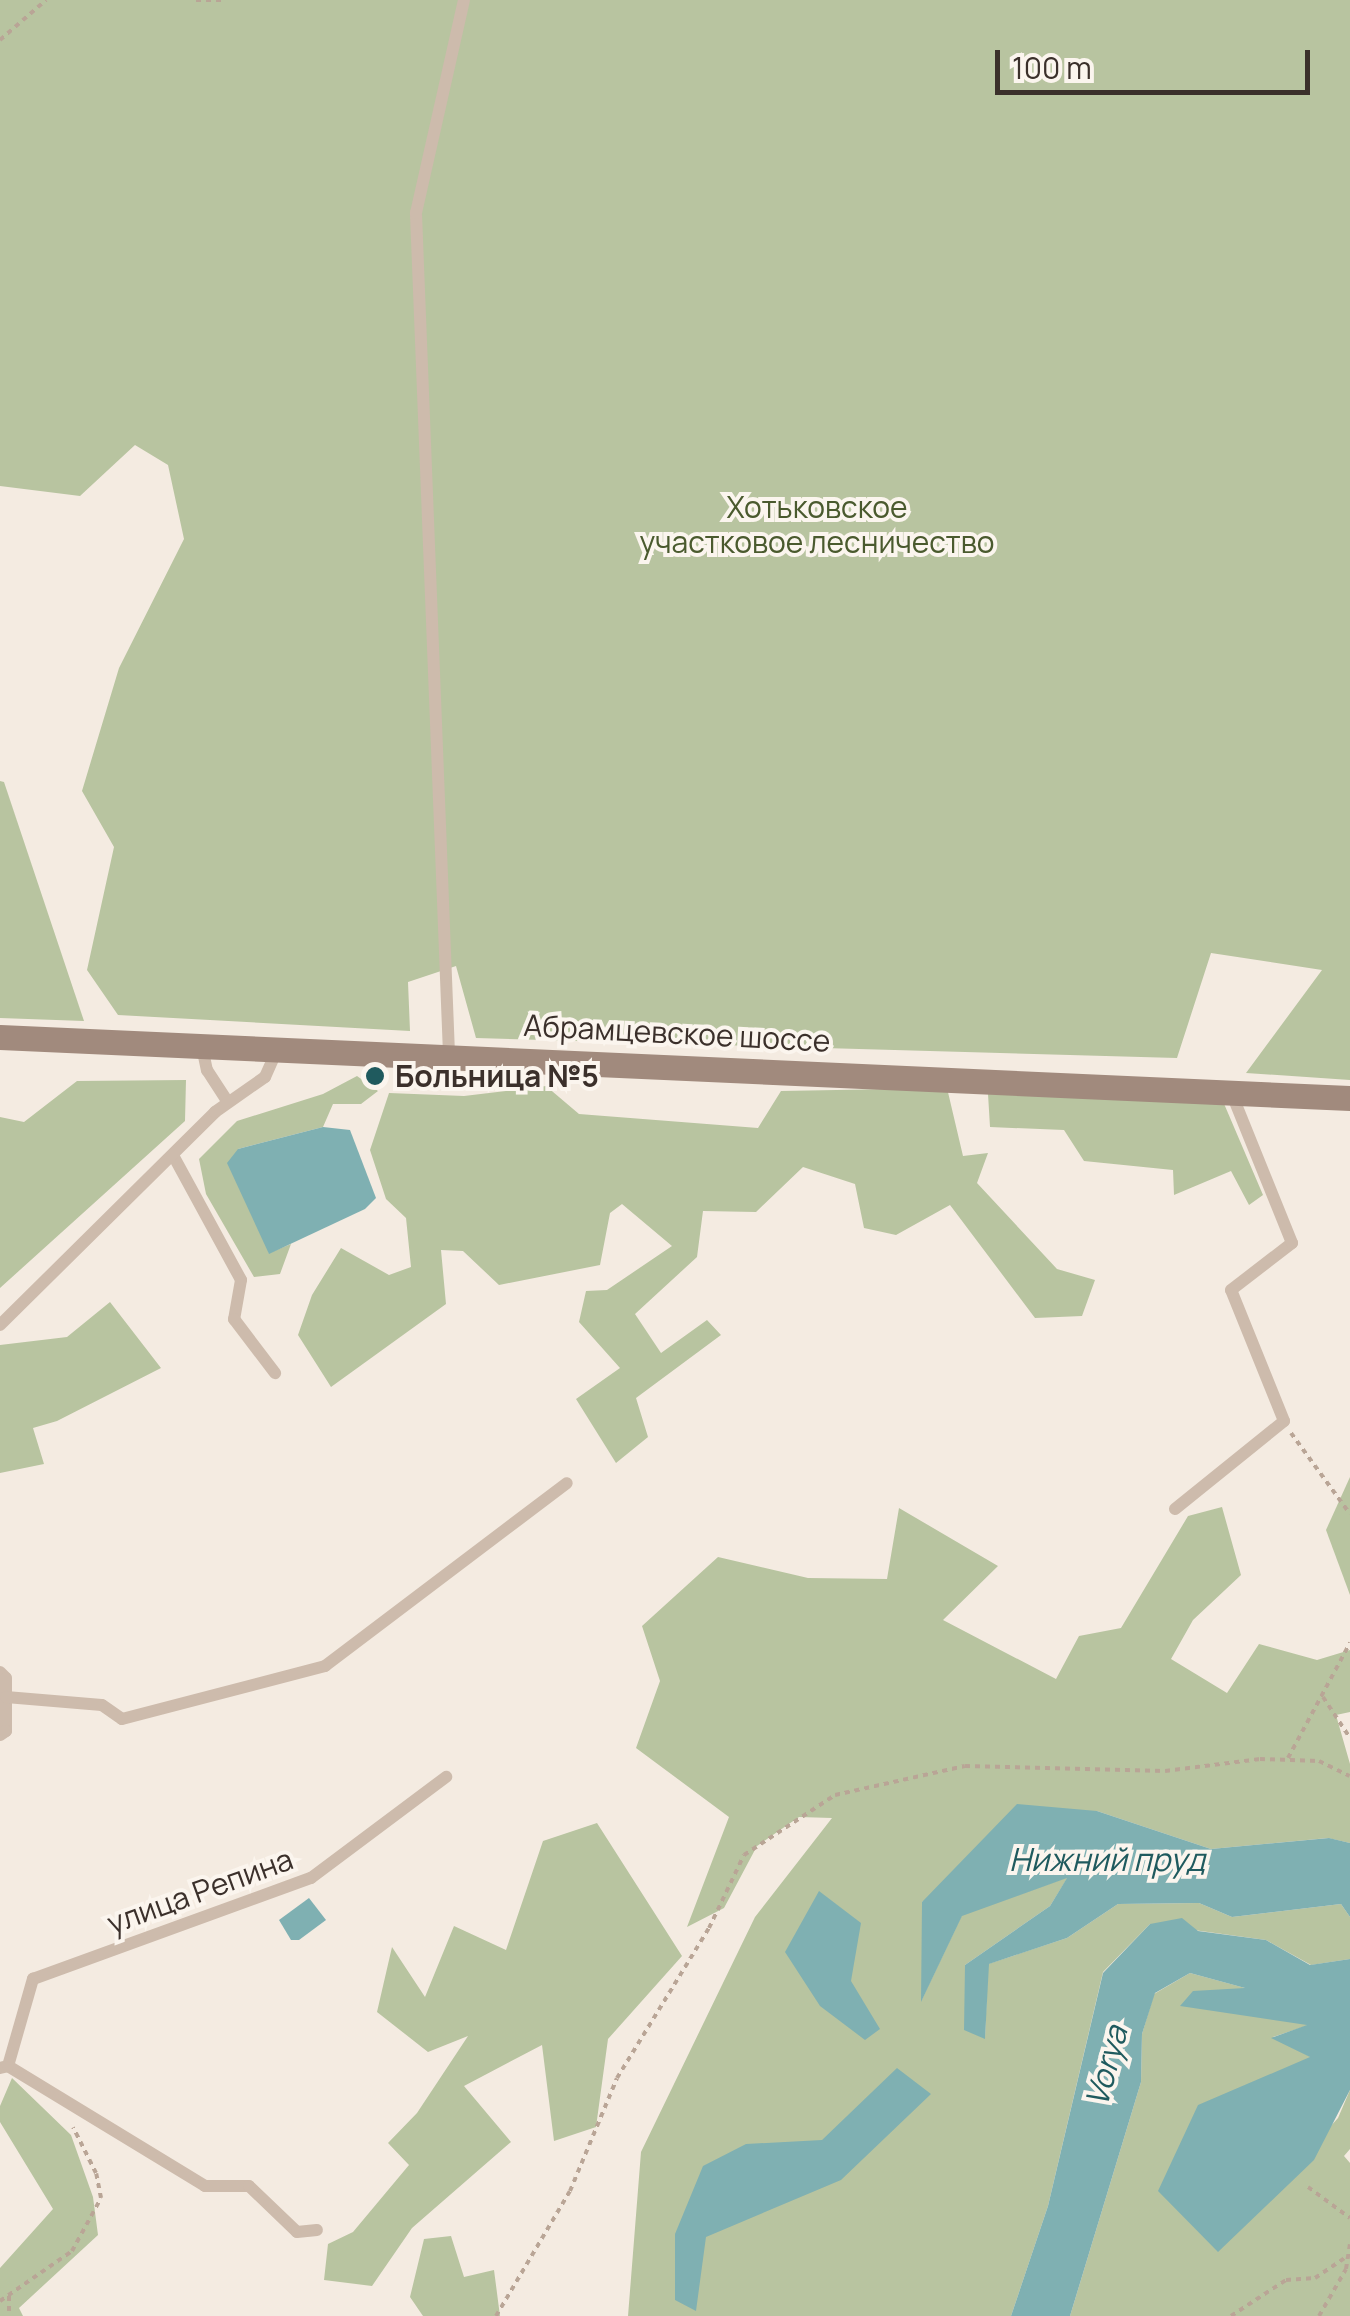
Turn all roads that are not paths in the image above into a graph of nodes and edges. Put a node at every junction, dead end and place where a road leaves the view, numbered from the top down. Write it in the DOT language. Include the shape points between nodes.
graph roads {
  1 [pos="464,0"];
  2 [pos="0,1037"];
  3 [pos="202,1046"];
  4 [pos="277,1050"];
  5 [pos="449,1054"];
  6 [pos="1231,1092"];
  7 [pos="1350,1098"];
  8 [pos="228,1102"];
  9 [pos="174,1157"];
  10 [pos="0,1325"];
  11 [pos="275,1373"];
  12 [pos="567,1483"];
  13 [pos="1175,1509"];
  14 [pos="0,1672"];
  15 [pos="6,1696"];
  16 [pos="0,1735"];
  17 [pos="446,1777"];
  18 [pos="4,2067"];
  19 [pos="317,2230"];
  1 -- 5 [label="lane" via="416,213"];
  2 -- 3 [label="street, Абрамцевское шоссе"];
  3 -- 4 [label="street, Абрамцевское шоссе"];
  3 -- 8 [label="lane" via="206,1070"];
  4 -- 5 [label="street, Абрамцевское шоссе"];
  4 -- 8 [label="lane" via="265,1078"];
  5 -- 6 [label="street, Абрамцевское шоссе"];
  6 -- 7 [label="street, Абрамцевское шоссе"];
  6 -- 13 [label="lane" via="1292,1243 1231,1290 1284,1421"];
  8 -- 9 [label="lane"];
  9 -- 10 [label="lane"];
  9 -- 11 [label="lane" via="241,1280 234,1319"];
  12 -- 15 [label="lane" via="325,1666 122,1719 102,1705"];
  14 -- 15 [label="lane"];
  15 -- 16 [label="lane" via="6,1731"];
  17 -- 18 [label="lane, улица Репина" via="311,1878 33,1979"];
  18 -- 19 [label="lane, улица Репина" via="206,2186 249,2186 297,2232"];
}
